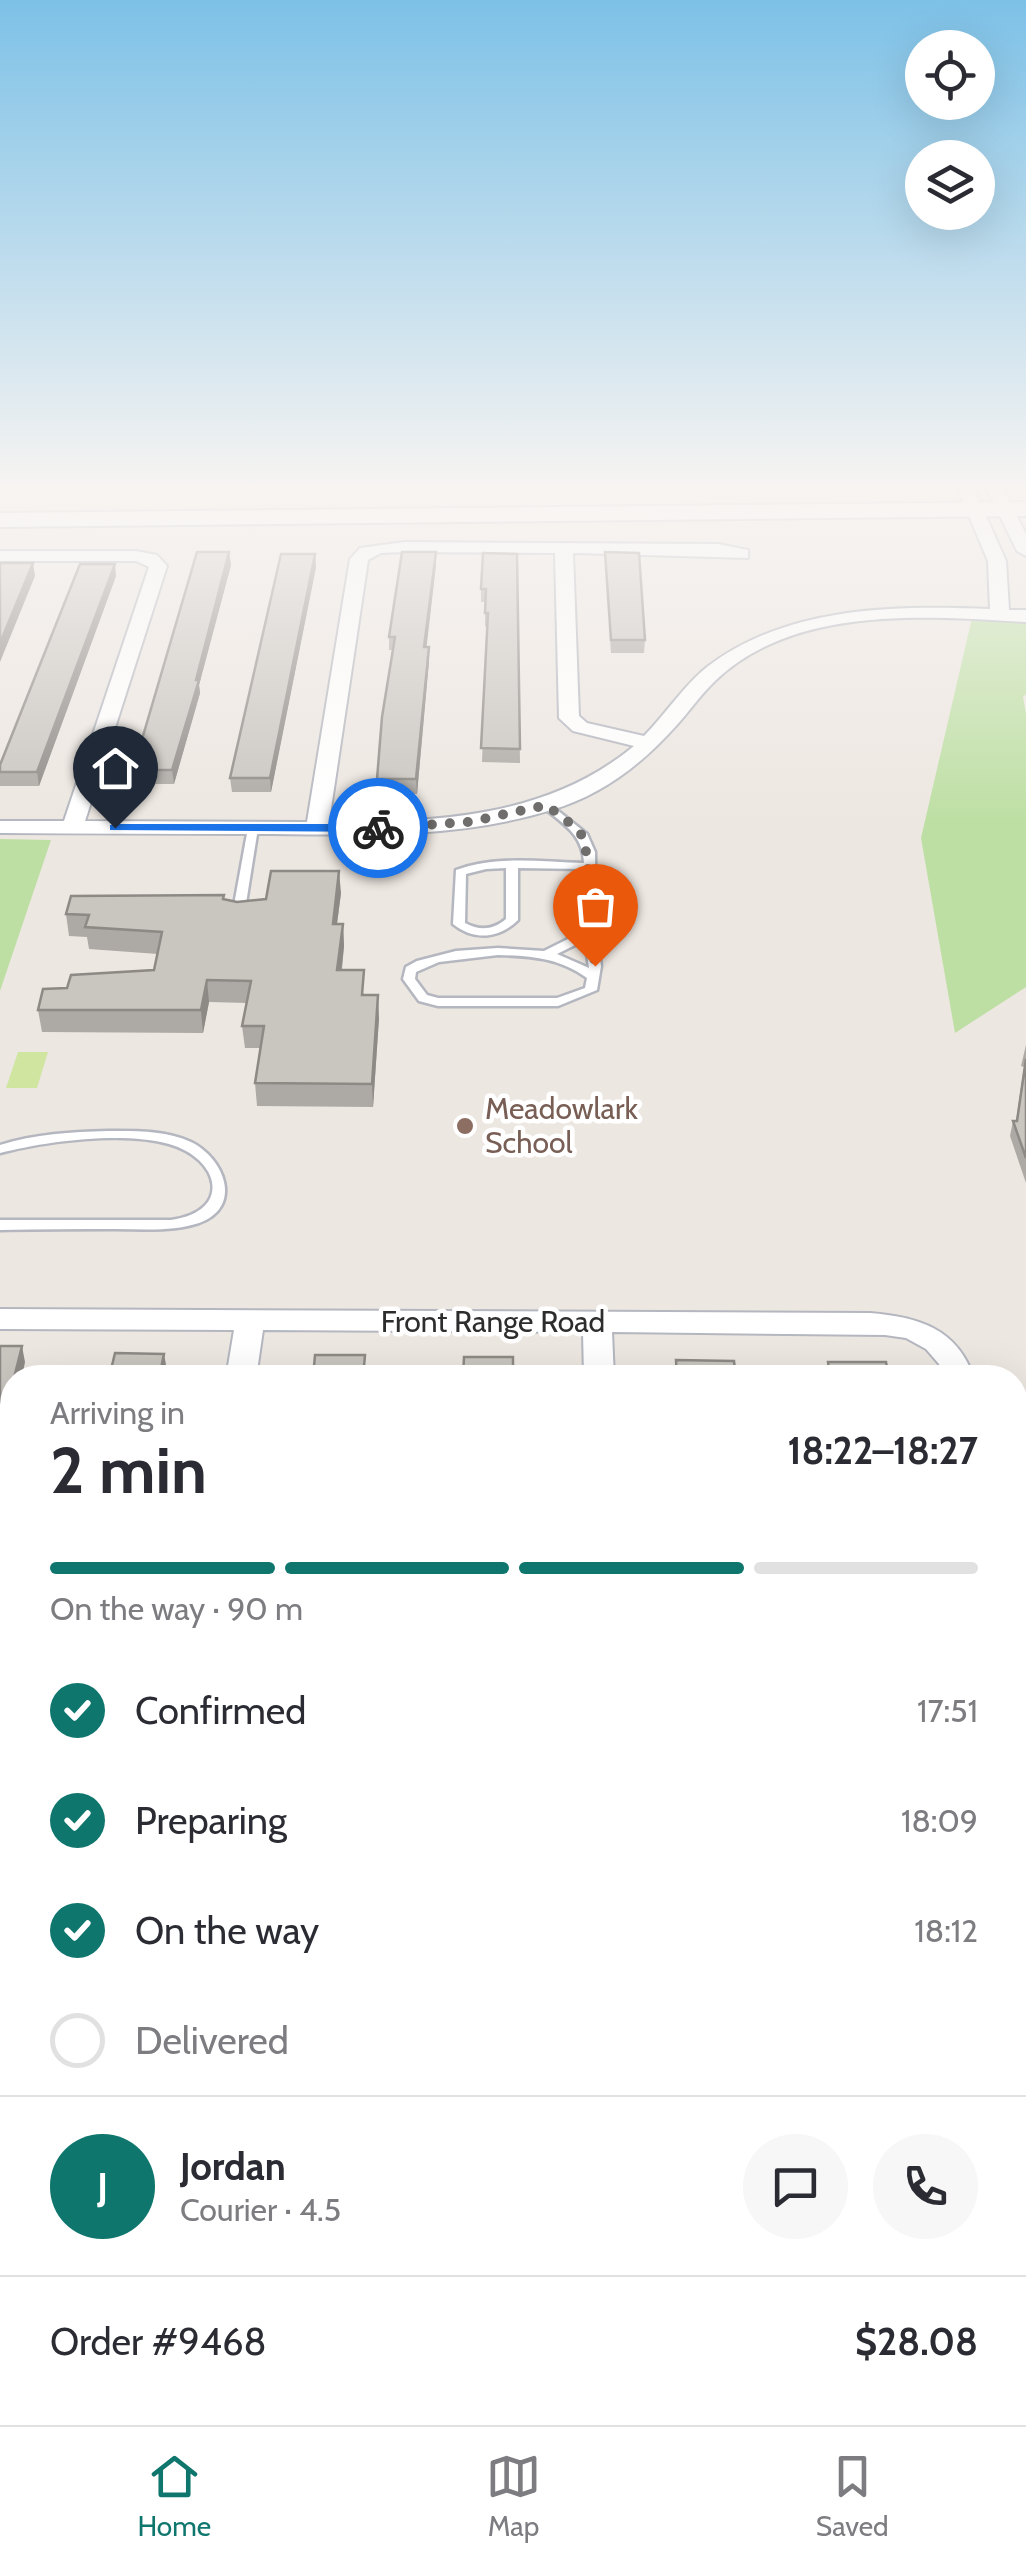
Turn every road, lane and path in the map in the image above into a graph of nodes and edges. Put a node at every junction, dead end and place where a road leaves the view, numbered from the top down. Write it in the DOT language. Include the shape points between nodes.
graph roads {
  1 [pos="147,598"];
  2 [pos="354,598"];
  3 [pos="565,598"];
  4 [pos="999,598"];
  5 [pos="1000,615"];
  6 [pos="1026,616"];
  7 [pos="648,743"];
  8 [pos="547,805"];
  9 [pos="0,827"];
  10 [pos="72,828"];
  11 [pos="253,828"];
  12 [pos="318,828"];
  13 [pos="587,866"];
  14 [pos="512,867"];
  15 [pos="238,916"];
  16 [pos="590,933"];
  17 [pos="546,954"];
  18 [pos="592,976"];
  19 [pos="0,1149"];
  20 [pos="0,1225"];
  21 [pos="0,1318"];
  22 [pos="250,1321"];
  23 [pos="598,1322"];
  24 [pos="243,1365"];
  25 [pos="599,1365"];
  26 [pos="953,1365"];
  1 -- 10 [label="street"];
  2 -- 12 [label="street"];
  3 -- 7 [label="street" via="569,718 580,727"];
  4 -- 5 [label="street"];
  5 -- 6 [label="street"];
  5 -- 7 [label="street" via="871,615 776,636 710,674"];
  7 -- 8 [label="street" via="587,790"];
  8 -- 12 [label="street" via="469,822"];
  8 -- 13 [label="lane" via="582,836"];
  9 -- 10 [label="street"];
  10 -- 11 [label="street"];
  11 -- 12 [label="street"];
  11 -- 15 [label="lane"];
  13 -- 14 [label="lane"];
  13 -- 16 [label="lane"];
  14 -- 14 [label="lane" via="512,920 503,930 486,933 459,924 460,872"];
  16 -- 17 [label="lane"];
  16 -- 18 [label="lane"];
  17 -- 18 [label="lane"];
  17 -- 18 [label="lane" via="434,956 410,970 409,979 423,998 438,1002 558,1002 591,990"];
  19 -- 20 [label="lane" via="42,1138 170,1139 200,1152 221,1183 220,1200 207,1213 177,1224"];
  21 -- 22 [label="street, Front Range Road"];
  22 -- 23 [label="street, Front Range Road"];
  22 -- 24 [label="street"];
  23 -- 25 [label="street"];
  23 -- 26 [label="street, Front Range Road" via="914,1327 946,1348"];
}
